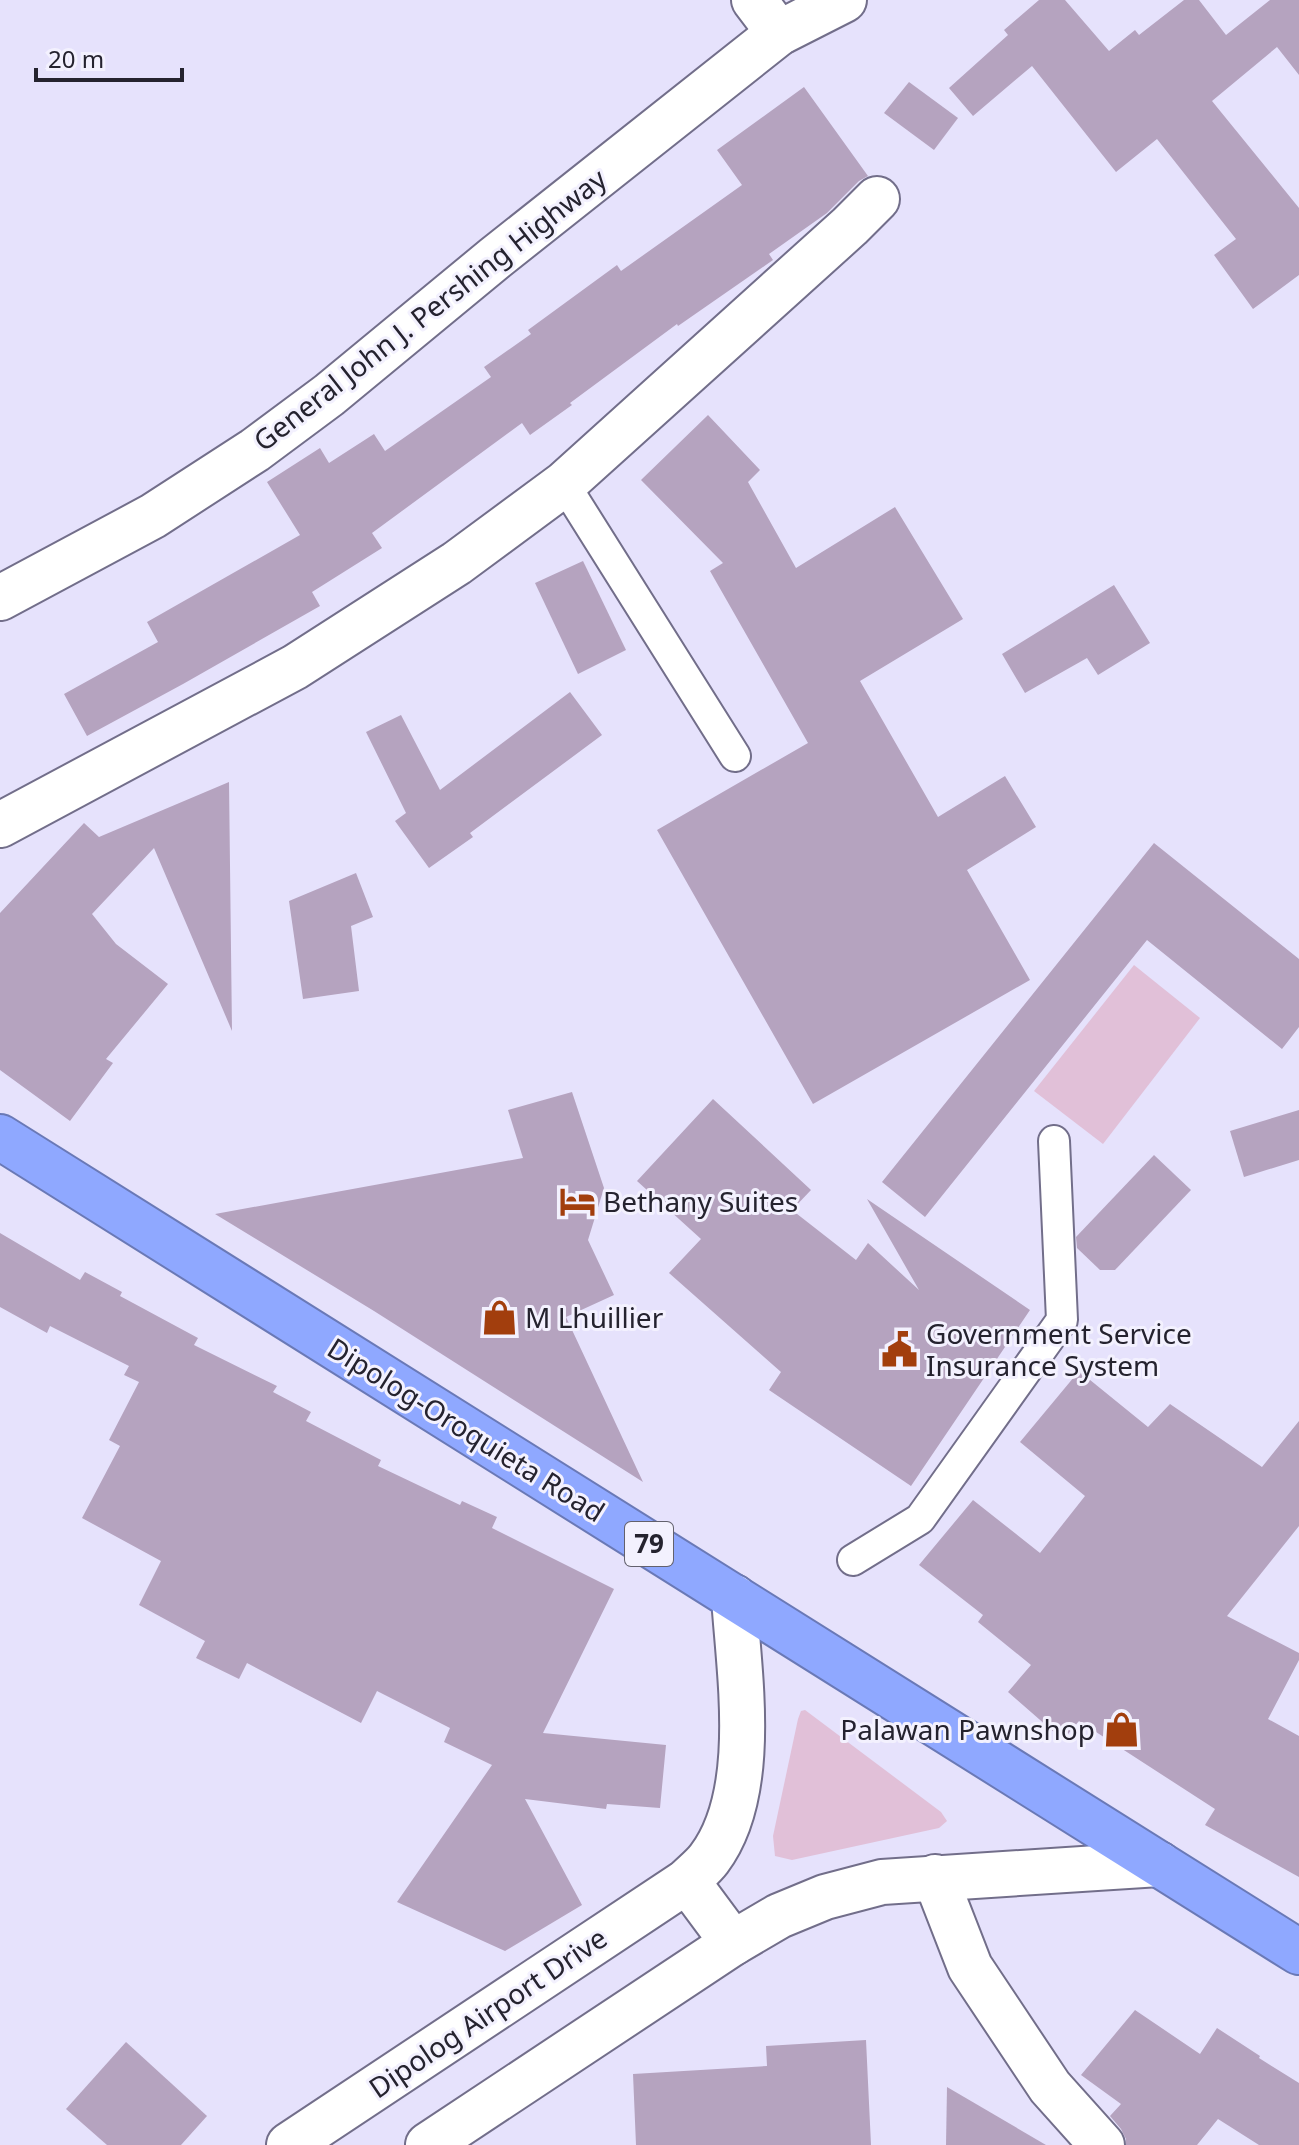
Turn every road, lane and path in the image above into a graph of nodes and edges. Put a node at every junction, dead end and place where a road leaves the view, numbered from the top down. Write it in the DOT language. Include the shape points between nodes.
graph roads {
  1 [pos="844,0"];
  2 [pos="766,17"];
  3 [pos="877,199"];
  4 [pos="564,484"];
  5 [pos="0,598"];
  6 [pos="735,756"];
  7 [pos="0,825"];
  8 [pos="0,1137"];
  9 [pos="1054,1141"];
  10 [pos="853,1560"];
  11 [pos="734,1597"];
  12 [pos="1159,1864"];
  13 [pos="935,1877"];
  14 [pos="687,1881"];
  15 [pos="733,1943"];
  16 [pos="1299,1952"];
  17 [pos="289,2145"];
  18 [pos="428,2145"];
  19 [pos="1102,2145"];
  1 -- 2 [label="main road, General John J. Pershing Highway"];
  2 -- 5 [label="main road, General John J. Pershing Highway" via="495,258 329,395 153,516"];
  3 -- 4 [label="main road"];
  4 -- 6 [label="lane"];
  4 -- 7 [label="main road" via="457,563 320,652"];
  8 -- 11 [label="highway, Dipolog-Oroquieta Road / 79"];
  9 -- 10 [label="lane" via="1062,1320 920,1519"];
  11 -- 12 [label="highway, Dipolog-Oroquieta Road / 79"];
  11 -- 14 [label="main road, Dipolog Airport Drive" via="743,1727 739,1778 728,1823 709,1859"];
  12 -- 13 [label="main road"];
  12 -- 16 [label="highway, Dipolog-Oroquieta Road / 79"];
  13 -- 15 [label="main road" via="882,1882 825,1897"];
  13 -- 19 [label="main road" via="970,1967 1050,2087"];
  14 -- 15 [label="main road"];
  14 -- 17 [label="main road, Dipolog Airport Drive"];
  15 -- 18 [label="main road"];
}
